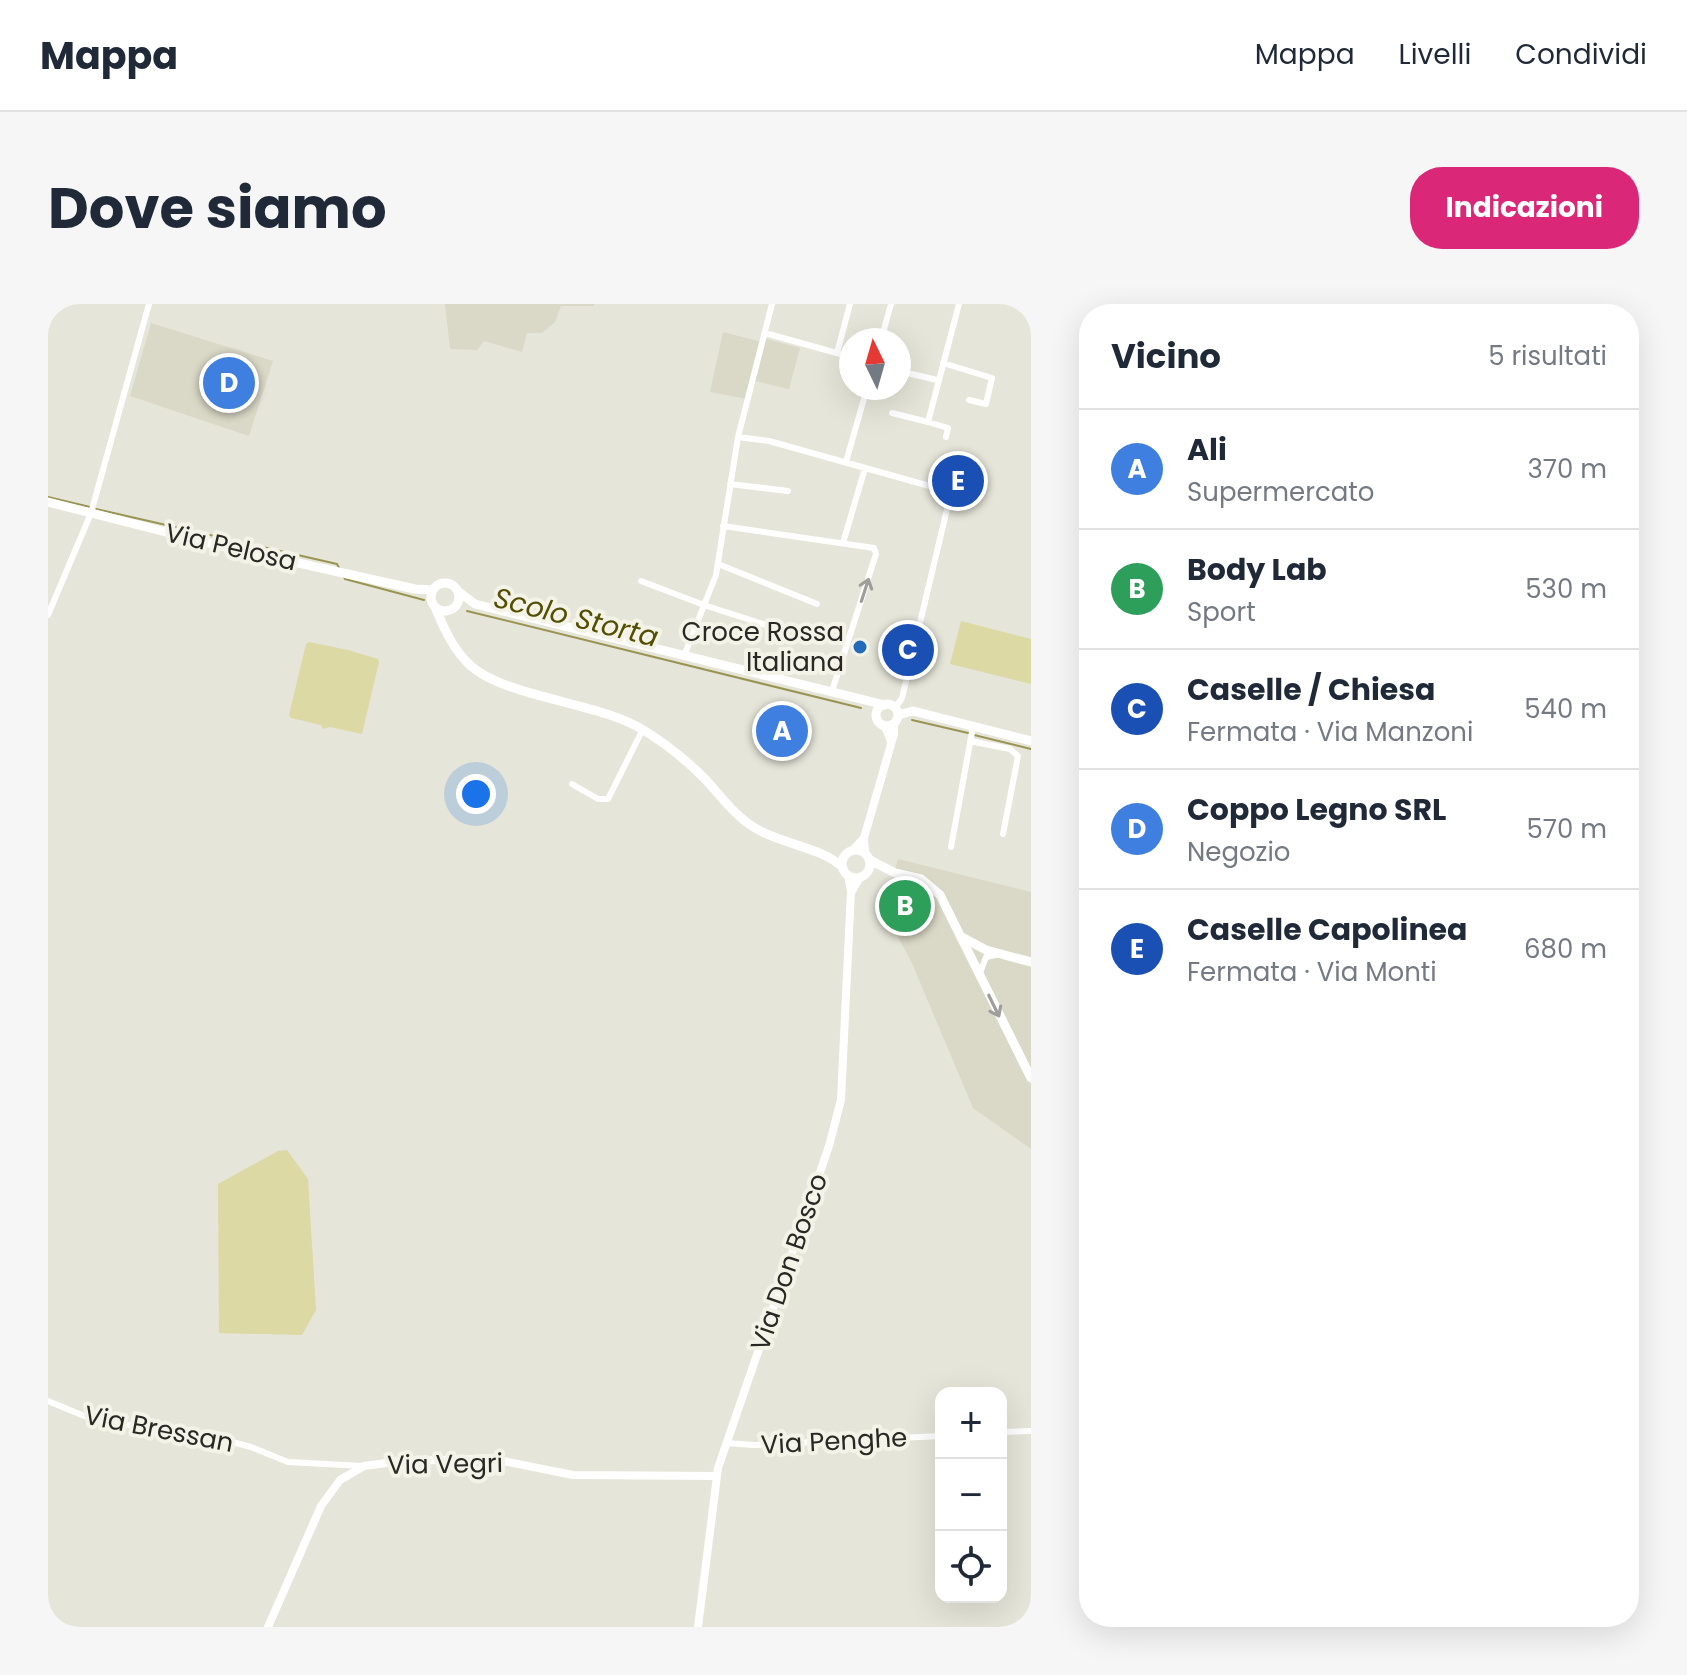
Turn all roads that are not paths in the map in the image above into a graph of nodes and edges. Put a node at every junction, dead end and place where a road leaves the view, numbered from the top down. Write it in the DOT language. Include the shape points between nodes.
graph roads {
  1 [pos="149,304"];
  2 [pos="772,304"];
  3 [pos="850,304"];
  4 [pos="891,304"];
  5 [pos="959,304"];
  6 [pos="884,328"];
  7 [pos="765,333"];
  8 [pos="837,353"];
  9 [pos="943,363"];
  10 [pos="911,374"];
  11 [pos="937,380"];
  12 [pos="864,400"];
  13 [pos="969,400"];
  14 [pos="986,404"];
  15 [pos="997,407"];
  16 [pos="892,413"];
  17 [pos="928,422"];
  18 [pos="738,437"];
  19 [pos="946,437"];
  20 [pos="846,462"];
  21 [pos="865,468"];
  22 [pos="730,484"];
  23 [pos="788,491"];
  24 [pos="951,492"];
  25 [pos="949,501"];
  26 [pos="48,502"];
  27 [pos="956,506"];
  28 [pos="92,510"];
  29 [pos="946,511"];
  30 [pos="723,526"];
  31 [pos="843,543"];
  32 [pos="718,564"];
  33 [pos="641,581"];
  34 [pos="459,592"];
  35 [pos="433,599"];
  36 [pos="475,604"];
  37 [pos="817,604"];
  38 [pos="704,605"];
  39 [pos="454,608"];
  40 [pos="48,615"];
  41 [pos="772,627"];
  42 [pos="448,634"];
  43 [pos="684,656"];
  44 [pos="832,691"];
  45 [pos="902,698"];
  46 [pos="868,700"];
  47 [pos="913,711"];
  48 [pos="891,715"];
  49 [pos="643,729"];
  50 [pos="972,734"];
  51 [pos="1031,741"];
  52 [pos="572,784"];
  53 [pos="1003,834"];
  54 [pos="864,838"];
  55 [pos="951,847"];
  56 [pos="849,852"];
  57 [pos="868,856"];
  58 [pos="830,857"];
  59 [pos="845,871"];
  60 [pos="889,871"];
  61 [pos="864,875"];
  62 [pos="851,891"];
  63 [pos="960,936"];
  64 [pos="1004,955"];
  65 [pos="1031,962"];
  66 [pos="979,976"];
  67 [pos="1031,1078"];
  68 [pos="48,1401"];
  69 [pos="1031,1431"];
  70 [pos="1007,1432"];
  71 [pos="935,1436"];
  72 [pos="726,1443"];
  73 [pos="364,1466"];
  74 [pos="716,1476"];
  75 [pos="268,1627"];
  76 [pos="698,1627"];
  1 -- 28 [label="street"];
  2 -- 7 [label="street"];
  3 -- 8 [label="street"];
  4 -- 6 [label="street"];
  5 -- 9 [label="street"];
  7 -- 8 [label="street"];
  7 -- 18 [label="street"];
  9 -- 11 [label="street"];
  9 -- 14 [label="street" via="992,378"];
  10 -- 11 [label="street"];
  11 -- 17 [label="street"];
  12 -- 20 [label="street"];
  13 -- 14 [label="street"];
  14 -- 15 [label="street"];
  16 -- 17 [label="street"];
  17 -- 19 [label="street" via="948,428"];
  18 -- 20 [label="street"];
  18 -- 22 [label="street"];
  20 -- 21 [label="street"];
  21 -- 24 [label="street"];
  21 -- 31 [label="street"];
  22 -- 23 [label="street"];
  22 -- 30 [label="street"];
  24 -- 25 [label="street"];
  24 -- 27 [label="street" via="963,496"];
  25 -- 27 [label="street"];
  25 -- 29 [label="street"];
  26 -- 28 [label="main road, Via Pelosa"];
  27 -- 29 [label="street"];
  28 -- 35 [label="main road, Via Pelosa" via="213,544 415,589"];
  28 -- 40 [label="street"];
  29 -- 45 [label="street"];
  30 -- 31 [label="street"];
  30 -- 32 [label="street"];
  44 -- 31 [label="street, one-way" via="876,554 874,548"];
  32 -- 37 [label="street"];
  32 -- 38 [label="street"];
  33 -- 38 [label="street"];
  34 -- 35 [label="main road, Via Pelosa" via="440,584"];
  34 -- 36 [label="main road, Via Pelosa"];
  34 -- 39 [label="main road"];
  35 -- 39 [label="main road, Via Pelosa" via="442,611"];
  35 -- 42 [label="main road"];
  36 -- 39 [label="main road, Via Pelosa"];
  36 -- 43 [label="main road, Via Pelosa"];
  38 -- 41 [label="street"];
  38 -- 43 [label="street"];
  39 -- 42 [label="main road"];
  42 -- 49 [label="main road" via="466,662 482,675"];
  43 -- 44 [label="main road, Via Pelosa"];
  44 -- 46 [label="main road, Via Pelosa"];
  45 -- 47 [label="street"];
  45 -- 48 [label="street"];
  46 -- 48 [label="main road, Via Pelosa"];
  46 -- 48 [label="main road" via="877,713"];
  47 -- 48 [label="main road"];
  47 -- 50 [label="main road"];
  48 -- 54 [label="street, Via Don Bosco" via="892,741"];
  49 -- 52 [label="street" via="608,799"];
  49 -- 58 [label="main road" via="682,757 753,827 775,840"];
  50 -- 51 [label="main road"];
  50 -- 53 [label="street" via="1018,756"];
  50 -- 55 [label="street"];
  54 -- 56 [label="street, Via Don Bosco"];
  54 -- 57 [label="street, Via Don Bosco"];
  56 -- 57 [label="main road"];
  56 -- 58 [label="main road"];
  56 -- 59 [label="main road, Via Don Bosco"];
  57 -- 60 [label="main road"];
  57 -- 61 [label="main road, Via Don Bosco"];
  58 -- 59 [label="main road"];
  59 -- 61 [label="main road"];
  59 -- 62 [label="street, Via Don Bosco"];
  60 -- 61 [label="main road"];
  60 -- 63 [label="main road" via="932,886"];
  61 -- 62 [label="street, Via Don Bosco"];
  62 -- 72 [label="street, Via Don Bosco" via="837,1120"];
  63 -- 64 [label="main road"];
  63 -- 66 [label="main road"];
  64 -- 65 [label="main road"];
  64 -- 66 [label="street" via="986,957"];
  66 -- 67 [label="main road, one-way"];
  68 -- 73 [label="street, Via Bressan" via="94,1420 213,1437 288,1462"];
  69 -- 70 [label="street"];
  71 -- 72 [label="street, Via Penghe"];
  72 -- 74 [label="street, Via Don Bosco"];
  73 -- 74 [label="street, Via Vegri" via="479,1459 573,1475"];
  73 -- 75 [label="street, Via Vegri" via="340,1480 321,1506"];
  74 -- 76 [label="street, Via Don Bosco"];
}
